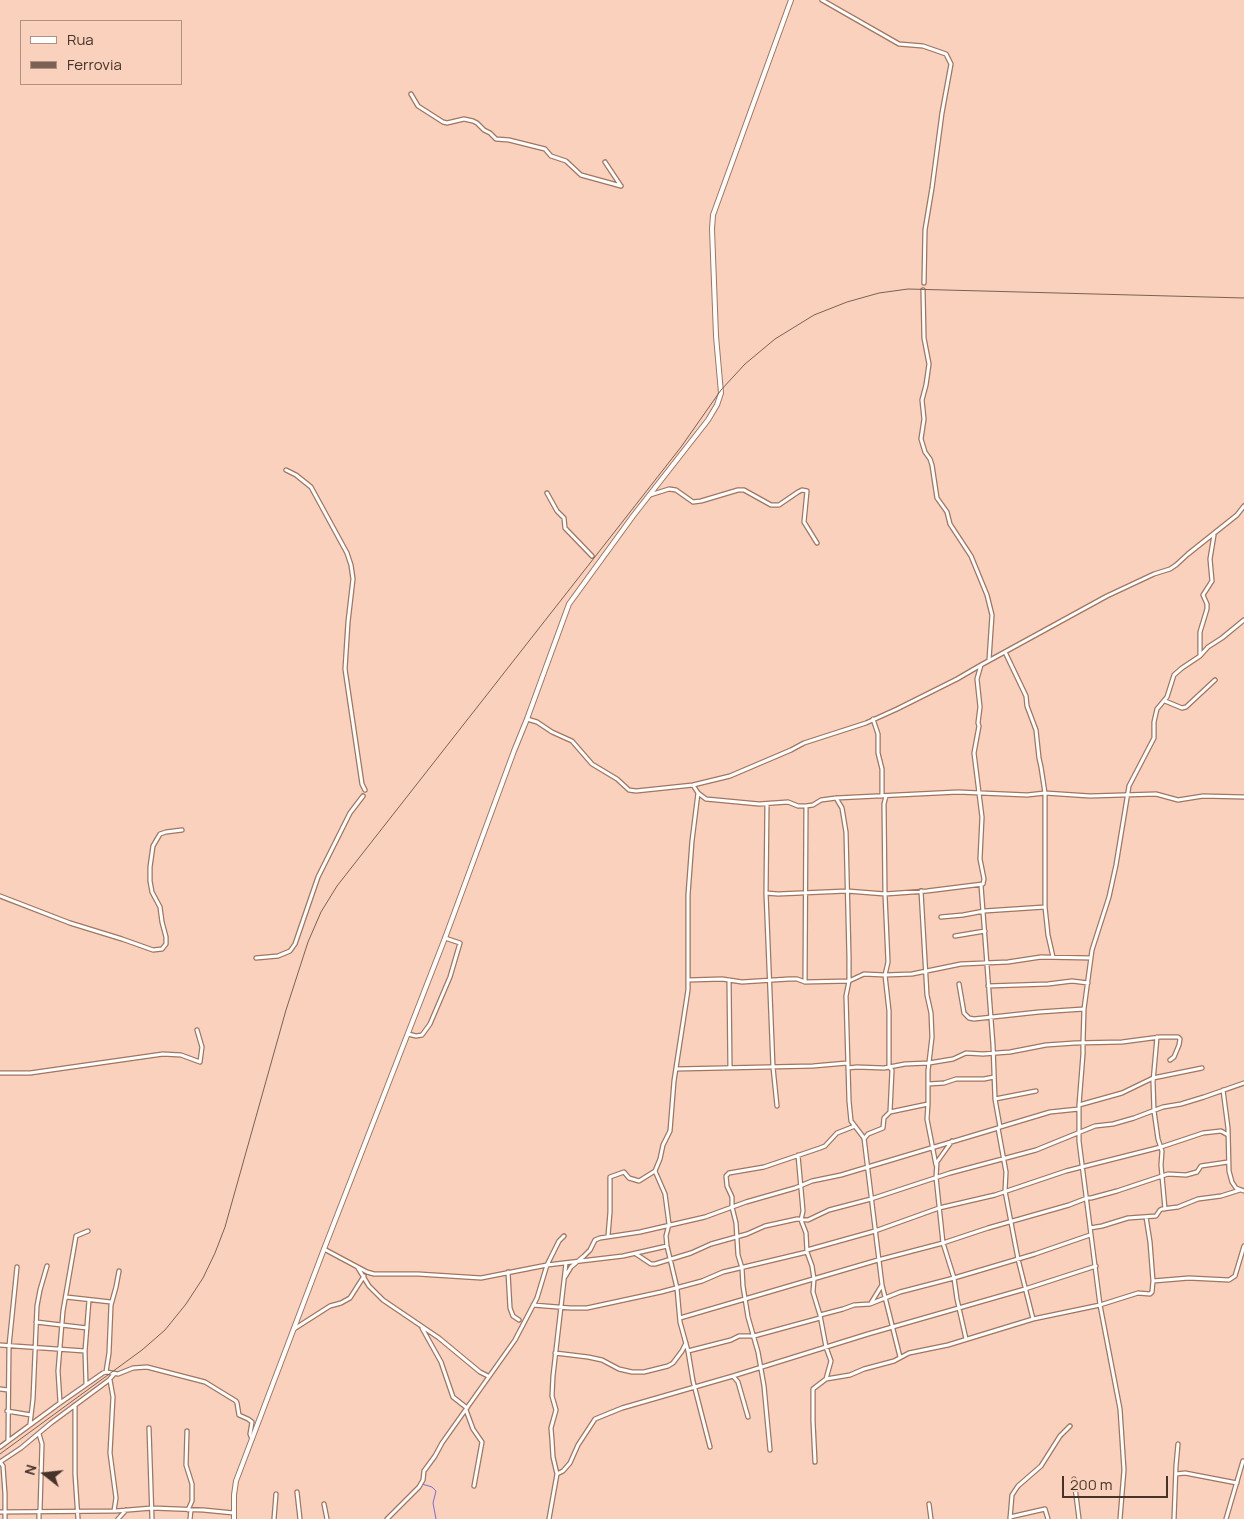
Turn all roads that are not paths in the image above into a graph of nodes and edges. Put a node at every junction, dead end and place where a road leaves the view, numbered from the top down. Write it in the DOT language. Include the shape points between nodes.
graph roads {
  1 [pos="792,0"];
  2 [pos="822,0"];
  3 [pos="411,94"];
  4 [pos="605,162"];
  5 [pos="924,283"];
  6 [pos="923,290"];
  7 [pos="286,470"];
  8 [pos="547,493"];
  9 [pos="650,495"];
  10 [pos="1244,506"];
  11 [pos="1214,534"];
  12 [pos="817,543"];
  13 [pos="592,556"];
  14 [pos="1244,620"];
  15 [pos="1005,652"];
  16 [pos="1200,656"];
  17 [pos="990,660"];
  18 [pos="981,665"];
  19 [pos="1215,680"];
  20 [pos="1165,701"];
  21 [pos="527,719"];
  22 [pos="873,720"];
  23 [pos="693,785"];
  24 [pos="365,790"];
  25 [pos="979,792"];
  26 [pos="698,793"];
  27 [pos="1045,793"];
  28 [pos="1127,795"];
  29 [pos="363,796"];
  30 [pos="884,796"];
  31 [pos="1244,797"];
  32 [pos="836,798"];
  33 [pos="767,804"];
  34 [pos="806,806"];
  35 [pos="182,830"];
  36 [pos="981,885"];
  37 [pos="847,891"];
  38 [pos="922,891"];
  39 [pos="805,892"];
  40 [pos="766,893"];
  41 [pos="885,894"];
  42 [pos="0,896"];
  43 [pos="1045,907"];
  44 [pos="984,911"];
  45 [pos="941,917"];
  46 [pos="985,931"];
  47 [pos="955,936"];
  48 [pos="445,938"];
  49 [pos="1053,957"];
  50 [pos="256,958"];
  51 [pos="1091,958"];
  52 [pos="987,963"];
  53 [pos="926,970"];
  54 [pos="885,975"];
  55 [pos="688,980"];
  56 [pos="729,980"];
  57 [pos="770,980"];
  58 [pos="848,981"];
  59 [pos="805,982"];
  60 [pos="1088,983"];
  61 [pos="959,984"];
  62 [pos="988,986"];
  63 [pos="1084,1008"];
  64 [pos="990,1019"];
  65 [pos="198,1030"];
  66 [pos="408,1034"];
  67 [pos="1157,1037"];
  68 [pos="1083,1043"];
  69 [pos="993,1054"];
  70 [pos="1170,1060"];
  71 [pos="847,1063"];
  72 [pos="929,1063"];
  73 [pos="773,1067"];
  74 [pos="889,1067"];
  75 [pos="730,1068"];
  76 [pos="848,1068"];
  77 [pos="1202,1068"];
  78 [pos="676,1069"];
  79 [pos="0,1073"];
  80 [pos="994,1077"];
  81 [pos="1153,1078"];
  82 [pos="1244,1083"];
  83 [pos="928,1084"];
  84 [pos="1223,1090"];
  85 [pos="1036,1091"];
  86 [pos="995,1100"];
  87 [pos="928,1104"];
  88 [pos="777,1106"];
  89 [pos="1079,1107"];
  90 [pos="1154,1110"];
  91 [pos="890,1112"];
  92 [pos="855,1126"];
  93 [pos="999,1128"];
  94 [pos="1079,1132"];
  95 [pos="1228,1135"];
  96 [pos="864,1139"];
  97 [pos="952,1141"];
  98 [pos="1161,1146"];
  99 [pos="932,1147"];
  100 [pos="798,1155"];
  101 [pos="1004,1158"];
  102 [pos="1228,1162"];
  103 [pos="936,1165"];
  104 [pos="867,1167"];
  105 [pos="1083,1167"];
  106 [pos="655,1171"];
  107 [pos="1161,1176"];
  108 [pos="936,1177"];
  109 [pos="800,1186"];
  110 [pos="1242,1191"];
  111 [pos="1005,1192"];
  112 [pos="1087,1198"];
  113 [pos="871,1199"];
  114 [pos="732,1207"];
  115 [pos="939,1208"];
  116 [pos="1165,1209"];
  117 [pos="1146,1217"];
  118 [pos="801,1220"];
  119 [pos="1011,1222"];
  120 [pos="669,1224"];
  121 [pos="1090,1228"];
  122 [pos="88,1230"];
  123 [pos="875,1231"];
  124 [pos="1090,1235"];
  125 [pos="564,1236"];
  126 [pos="608,1236"];
  127 [pos="737,1236"];
  128 [pos="943,1243"];
  129 [pos="667,1246"];
  130 [pos="1244,1246"];
  131 [pos="324,1249"];
  132 [pos="807,1251"];
  133 [pos="636,1254"];
  134 [pos="670,1259"];
  135 [pos="1018,1259"];
  136 [pos="878,1260"];
  137 [pos="577,1262"];
  138 [pos="566,1263"];
  139 [pos="547,1265"];
  140 [pos="47,1266"];
  141 [pos="1096,1266"];
  142 [pos="357,1267"];
  143 [pos="17,1268"];
  144 [pos="742,1268"];
  145 [pos="119,1272"];
  146 [pos="508,1272"];
  147 [pos="364,1276"];
  148 [pos="565,1277"];
  149 [pos="814,1278"];
  150 [pos="954,1278"];
  151 [pos="1153,1281"];
  152 [pos="882,1285"];
  153 [pos="677,1288"];
  154 [pos="1025,1289"];
  155 [pos="66,1297"];
  156 [pos="746,1298"];
  157 [pos="884,1298"];
  158 [pos="89,1300"];
  159 [pos="111,1302"];
  160 [pos="870,1304"];
  161 [pos="533,1305"];
  162 [pos="1100,1305"];
  163 [pos="561,1307"];
  164 [pos="959,1307"];
  165 [pos="820,1317"];
  166 [pos="680,1318"];
  167 [pos="1033,1319"];
  168 [pos="518,1320"];
  169 [pos="36,1322"];
  170 [pos="61,1324"];
  171 [pos="421,1326"];
  172 [pos="892,1327"];
  173 [pos="87,1328"];
  174 [pos="294,1330"];
  175 [pos="754,1336"];
  176 [pos="966,1340"];
  177 [pos="686,1342"];
  178 [pos="0,1345"];
  179 [pos="9,1346"];
  180 [pos="35,1346"];
  181 [pos="826,1347"];
  182 [pos="59,1349"];
  183 [pos="688,1351"];
  184 [pos="85,1352"];
  185 [pos="555,1353"];
  186 [pos="900,1357"];
  187 [pos="760,1367"];
  188 [pos="106,1372"];
  189 [pos="114,1374"];
  190 [pos="488,1376"];
  191 [pos="733,1376"];
  192 [pos="826,1379"];
  193 [pos="110,1380"];
  194 [pos="86,1384"];
  195 [pos="694,1386"];
  196 [pos="0,1389"];
  197 [pos="8,1390"];
  198 [pos="60,1402"];
  199 [pos="75,1405"];
  200 [pos="467,1409"];
  201 [pos="7,1411"];
  202 [pos="31,1415"];
  203 [pos="748,1416"];
  204 [pos="30,1424"];
  205 [pos="1070,1426"];
  206 [pos="149,1428"];
  207 [pos="186,1431"];
  208 [pos="39,1434"];
  209 [pos="252,1439"];
  210 [pos="8,1442"];
  211 [pos="1178,1444"];
  212 [pos="0,1447"];
  213 [pos="710,1447"];
  214 [pos="770,1450"];
  215 [pos="0,1462"];
  216 [pos="815,1462"];
  217 [pos="1243,1462"];
  218 [pos="557,1474"];
  219 [pos="1176,1474"];
  220 [pos="1074,1479"];
  221 [pos="1237,1483"];
  222 [pos="474,1486"];
  223 [pos="297,1492"];
  224 [pos="276,1494"];
  225 [pos="324,1504"];
  226 [pos="929,1504"];
  227 [pos="152,1508"];
  228 [pos="127,1510"];
  229 [pos="189,1510"];
  230 [pos="39,1511"];
  231 [pos="78,1511"];
  232 [pos="115,1511"];
  233 [pos="0,1512"];
  234 [pos="6,1512"];
  235 [pos="234,1513"];
  236 [pos="1010,1518"];
  237 [pos="5,1519"];
  238 [pos="39,1519"];
  239 [pos="78,1519"];
  240 [pos="118,1519"];
  241 [pos="152,1519"];
  242 [pos="190,1519"];
  243 [pos="234,1519"];
  244 [pos="274,1519"];
  245 [pos="300,1519"];
  246 [pos="326,1519"];
  247 [pos="387,1519"];
  248 [pos="549,1519"];
  249 [pos="931,1519"];
  250 [pos="1048,1519"];
  251 [pos="1079,1519"];
  252 [pos="1120,1519"];
  253 [pos="1174,1519"];
  254 [pos="1226,1519"];
  1 -- 9 [label="street" via="713,215 721,393 708,420"];
  2 -- 5 [label="street" via="899,44 922,46 946,54 951,64 924,230"];
  3 -- 4 [label="street" via="418,106 443,122 473,121 496,139 545,149 551,156 566,161 581,175 621,186"];
  6 -- 17 [label="street" via="924,338 929,364 922,400 921,439 932,464 937,498 973,561 987,595 992,615"];
  7 -- 24 [label="street" via="311,487 351,565 353,579 345,669"];
  8 -- 13 [label="street" via="564,518 565,528"];
  9 -- 12 [label="street" via="676,490 693,502 744,490 771,505 779,505 798,492 807,491 804,522"];
  9 -- 21 [label="street" via="569,604"];
  10 -- 11 [label="street"];
  11 -- 15 [label="street" via="1170,569 1107,596"];
  11 -- 16 [label="street" via="1210,559 1212,581 1203,594 1207,609 1200,632"];
  14 -- 16 [label="street"];
  15 -- 17 [label="street"];
  15 -- 27 [label="street" via="1026,696 1036,730"];
  16 -- 20 [label="street" via="1174,675"];
  17 -- 18 [label="street"];
  18 -- 22 [label="street"];
  18 -- 25 [label="street" via="977,679 979,726 974,752"];
  19 -- 20 [label="street" via="1186,707"];
  20 -- 28 [label="street" via="1156,709 1154,738"];
  21 -- 23 [label="street" via="572,741 592,764 629,790"];
  21 -- 48 [label="street"];
  22 -- 23 [label="street" via="815,738 730,776"];
  22 -- 30 [label="street" via="878,734"];
  23 -- 26 [label="street"];
  25 -- 27 [label="street"];
  25 -- 30 [label="street"];
  25 -- 36 [label="street" via="984,879"];
  26 -- 33 [label="street" via="706,799"];
  26 -- 55 [label="street" via="688,895"];
  27 -- 28 [label="street"];
  27 -- 43 [label="street"];
  28 -- 31 [label="street" via="1156,794 1178,800 1203,796"];
  28 -- 51 [label="street" via="1109,897"];
  29 -- 50 [label="street" via="350,813 318,876 295,944 278,956"];
  30 -- 32 [label="street"];
  30 -- 41 [label="street"];
  32 -- 34 [label="street"];
  32 -- 37 [label="street" via="842,808 846,832"];
  33 -- 34 [label="street" via="788,802"];
  33 -- 40 [label="street"];
  34 -- 39 [label="street"];
  35 -- 42 [label="street" via="160,834 153,846 150,867 152,892 160,907 166,937 162,949 153,950 70,923"];
  36 -- 38 [label="street"];
  36 -- 44 [label="street"];
  37 -- 39 [label="street"];
  37 -- 41 [label="street"];
  37 -- 58 [label="street"];
  38 -- 41 [label="street"];
  38 -- 53 [label="street"];
  39 -- 40 [label="street"];
  39 -- 59 [label="street"];
  40 -- 57 [label="street"];
  41 -- 54 [label="street" via="888,962"];
  43 -- 44 [label="street"];
  43 -- 49 [label="street"];
  44 -- 45 [label="street"];
  44 -- 46 [label="street"];
  46 -- 47 [label="street"];
  46 -- 52 [label="street"];
  48 -- 66 [label="street"];
  48 -- 66 [label="street" via="460,943 450,977 422,1035"];
  49 -- 51 [label="street"];
  49 -- 52 [label="street"];
  51 -- 60 [label="street"];
  52 -- 53 [label="street"];
  52 -- 62 [label="street"];
  53 -- 54 [label="street"];
  53 -- 72 [label="street" via="932,1036"];
  54 -- 58 [label="street" via="864,974"];
  54 -- 74 [label="street"];
  55 -- 56 [label="street"];
  55 -- 78 [label="street"];
  56 -- 57 [label="street"];
  56 -- 75 [label="street"];
  57 -- 59 [label="street"];
  57 -- 73 [label="street"];
  58 -- 59 [label="street"];
  58 -- 71 [label="street"];
  60 -- 62 [label="street"];
  60 -- 63 [label="street"];
  61 -- 64 [label="street" via="964,1013 974,1020"];
  62 -- 64 [label="street"];
  63 -- 64 [label="street"];
  63 -- 68 [label="street"];
  64 -- 69 [label="street"];
  65 -- 79 [label="street" via="202,1047 200,1062 181,1055 163,1054 30,1073"];
  66 -- 131 [label="street"];
  67 -- 68 [label="street"];
  67 -- 70 [label="street" via="1174,1036 1180,1040"];
  67 -- 81 [label="street"];
  68 -- 69 [label="street" via="1046,1045"];
  68 -- 89 [label="street"];
  69 -- 72 [label="street" via="966,1054"];
  69 -- 80 [label="street"];
  71 -- 73 [label="street"];
  71 -- 76 [label="street"];
  72 -- 74 [label="street"];
  72 -- 83 [label="street"];
  73 -- 75 [label="street"];
  73 -- 88 [label="street"];
  74 -- 76 [label="street"];
  74 -- 91 [label="street" via="892,1070"];
  75 -- 78 [label="street"];
  76 -- 92 [label="street" via="851,1122"];
  77 -- 81 [label="street"];
  78 -- 106 [label="street" via="670,1131"];
  80 -- 83 [label="street"];
  80 -- 86 [label="street"];
  81 -- 89 [label="street" via="1122,1093"];
  81 -- 90 [label="street"];
  82 -- 84 [label="street"];
  83 -- 87 [label="street"];
  84 -- 90 [label="street"];
  84 -- 95 [label="street"];
  85 -- 86 [label="street"];
  86 -- 93 [label="street"];
  87 -- 91 [label="street"];
  87 -- 99 [label="street"];
  89 -- 93 [label="street" via="1050,1112"];
  89 -- 94 [label="street"];
  90 -- 94 [label="street"];
  90 -- 98 [label="street"];
  91 -- 96 [label="street" via="884,1118 883,1128"];
  92 -- 96 [label="street"];
  92 -- 100 [label="street" via="837,1133 825,1146"];
  93 -- 97 [label="street"];
  93 -- 101 [label="street"];
  94 -- 101 [label="street" via="1036,1150"];
  94 -- 105 [label="street"];
  95 -- 98 [label="street" via="1221,1131 1203,1133"];
  95 -- 102 [label="street"];
  96 -- 104 [label="street"];
  97 -- 99 [label="street"];
  97 -- 103 [label="street"];
  98 -- 105 [label="street"];
  98 -- 107 [label="street"];
  99 -- 103 [label="street"];
  99 -- 104 [label="street"];
  100 -- 109 [label="street"];
  100 -- 114 [label="street" via="764,1167 726,1174"];
  101 -- 108 [label="street"];
  101 -- 111 [label="street"];
  102 -- 107 [label="street" via="1201,1166 1197,1172 1186,1175"];
  102 -- 110 [label="street" via="1232,1182"];
  103 -- 108 [label="street"];
  104 -- 109 [label="street"];
  104 -- 113 [label="street"];
  105 -- 111 [label="street"];
  105 -- 112 [label="street"];
  106 -- 120 [label="street" via="665,1194"];
  106 -- 126 [label="street" via="639,1181 629,1178 624,1172 610,1178"];
  107 -- 112 [label="street"];
  107 -- 116 [label="street"];
  108 -- 113 [label="street"];
  108 -- 115 [label="street"];
  109 -- 114 [label="street"];
  109 -- 118 [label="street"];
  110 -- 116 [label="street"];
  111 -- 115 [label="street"];
  111 -- 119 [label="street"];
  112 -- 119 [label="street"];
  112 -- 121 [label="street"];
  113 -- 118 [label="street"];
  113 -- 123 [label="street"];
  114 -- 120 [label="street" via="705,1217"];
  114 -- 127 [label="street"];
  115 -- 123 [label="street"];
  115 -- 128 [label="street"];
  116 -- 117 [label="street" via="1156,1216"];
  117 -- 121 [label="street"];
  117 -- 151 [label="street"];
  118 -- 127 [label="street" via="764,1226"];
  118 -- 132 [label="street"];
  119 -- 128 [label="street"];
  119 -- 135 [label="street"];
  120 -- 126 [label="street"];
  120 -- 129 [label="street"];
  121 -- 124 [label="street"];
  122 -- 155 [label="street" via="76,1236"];
  123 -- 132 [label="street"];
  123 -- 136 [label="street"];
  124 -- 135 [label="street"];
  124 -- 141 [label="street"];
  125 -- 139 [label="street"];
  126 -- 137 [label="street" via="595,1240"];
  127 -- 134 [label="street"];
  127 -- 144 [label="street"];
  128 -- 136 [label="street"];
  128 -- 150 [label="street"];
  129 -- 133 [label="street"];
  129 -- 134 [label="street"];
  130 -- 151 [label="street" via="1235,1276 1229,1280 1189,1278"];
  131 -- 142 [label="street"];
  131 -- 174 [label="street"];
  132 -- 144 [label="street"];
  132 -- 149 [label="street"];
  133 -- 134 [label="street" via="651,1264"];
  133 -- 137 [label="street"];
  134 -- 153 [label="street"];
  135 -- 150 [label="street"];
  135 -- 154 [label="street"];
  136 -- 149 [label="street"];
  136 -- 152 [label="street"];
  137 -- 138 [label="street"];
  137 -- 148 [label="street"];
  138 -- 139 [label="street"];
  138 -- 148 [label="street"];
  139 -- 146 [label="street"];
  139 -- 161 [label="street"];
  140 -- 169 [label="street"];
  141 -- 154 [label="street"];
  141 -- 162 [label="street"];
  142 -- 146 [label="street" via="381,1275 481,1278"];
  142 -- 147 [label="street"];
  143 -- 179 [label="street"];
  144 -- 153 [label="street"];
  144 -- 156 [label="street"];
  145 -- 159 [label="street"];
  146 -- 168 [label="street" via="510,1308"];
  147 -- 171 [label="street" via="383,1300"];
  147 -- 174 [label="street" via="350,1298 330,1306"];
  148 -- 163 [label="street"];
  149 -- 156 [label="street"];
  149 -- 165 [label="street" via="813,1292"];
  150 -- 157 [label="street"];
  150 -- 164 [label="street"];
  151 -- 162 [label="street" via="1150,1294 1138,1293"];
  152 -- 157 [label="street"];
  152 -- 160 [label="street"];
  153 -- 163 [label="street" via="587,1308"];
  153 -- 166 [label="street"];
  154 -- 164 [label="street"];
  154 -- 167 [label="street"];
  155 -- 158 [label="street"];
  155 -- 170 [label="street"];
  156 -- 166 [label="street"];
  156 -- 175 [label="street"];
  157 -- 160 [label="street"];
  157 -- 172 [label="street"];
  158 -- 159 [label="street"];
  158 -- 173 [label="street"];
  159 -- 188 [label="street"];
  160 -- 165 [label="street" via="854,1305"];
  161 -- 163 [label="street"];
  161 -- 190 [label="street" via="515,1340"];
  162 -- 167 [label="street"];
  162 -- 252 [label="street" via="1120,1409 1124,1470"];
  163 -- 185 [label="street"];
  164 -- 172 [label="street"];
  164 -- 176 [label="street"];
  165 -- 175 [label="street"];
  165 -- 181 [label="street"];
  166 -- 177 [label="street"];
  167 -- 176 [label="street"];
  169 -- 170 [label="street"];
  169 -- 180 [label="street"];
  170 -- 173 [label="street"];
  170 -- 182 [label="street"];
  171 -- 190 [label="street"];
  171 -- 200 [label="street" via="441,1362 453,1397"];
  172 -- 181 [label="street"];
  172 -- 186 [label="street"];
  173 -- 184 [label="street"];
  174 -- 209 [label="street"];
  175 -- 183 [label="street" via="739,1336"];
  175 -- 187 [label="street"];
  176 -- 186 [label="street"];
  177 -- 183 [label="street"];
  177 -- 185 [label="street" via="673,1363 644,1372 619,1369 588,1357"];
  178 -- 179 [label="street"];
  179 -- 180 [label="street"];
  179 -- 197 [label="street"];
  180 -- 182 [label="street"];
  180 -- 202 [label="street"];
  181 -- 187 [label="street"];
  181 -- 192 [label="street" via="831,1361"];
  182 -- 184 [label="street"];
  182 -- 198 [label="street"];
  183 -- 195 [label="street"];
  184 -- 194 [label="street"];
  185 -- 218 [label="street" via="552,1396 556,1410 551,1428"];
  186 -- 192 [label="street" via="850,1375"];
  187 -- 191 [label="street"];
  187 -- 214 [label="street"];
  188 -- 189 [label="street"];
  188 -- 194 [label="street"];
  189 -- 193 [label="street"];
  189 -- 209 [label="street" via="147,1367 211,1385 238,1403 239,1415 252,1422"];
  190 -- 200 [label="street"];
  191 -- 195 [label="street"];
  191 -- 203 [label="street" via="738,1382"];
  192 -- 216 [label="street" via="813,1389"];
  193 -- 199 [label="street"];
  193 -- 232 [label="street" via="113,1397 110,1453"];
  194 -- 198 [label="street"];
  195 -- 213 [label="street"];
  195 -- 218 [label="street" via="595,1419 570,1463"];
  196 -- 197 [label="street"];
  197 -- 201 [label="street"];
  198 -- 204 [label="street"];
  199 -- 208 [label="street"];
  199 -- 231 [label="street"];
  200 -- 222 [label="street" via="473,1429 482,1442"];
  200 -- 247 [label="street" via="424,1471 419,1487"];
  201 -- 202 [label="street"];
  201 -- 210 [label="street"];
  202 -- 204 [label="street"];
  204 -- 210 [label="street"];
  205 -- 236 [label="street" via="1041,1466 1012,1495"];
  206 -- 227 [label="street"];
  207 -- 229 [label="street" via="186,1465 192,1484"];
  208 -- 215 [label="street"];
  208 -- 230 [label="street" via="42,1444"];
  209 -- 235 [label="street" via="236,1481"];
  210 -- 212 [label="street"];
  211 -- 219 [label="street"];
  215 -- 234 [label="street"];
  217 -- 221 [label="street"];
  218 -- 248 [label="street"];
  219 -- 221 [label="street"];
  219 -- 253 [label="street"];
  220 -- 251 [label="street"];
  221 -- 254 [label="street"];
  223 -- 245 [label="street"];
  224 -- 244 [label="street"];
  225 -- 246 [label="street"];
  226 -- 249 [label="street"];
  227 -- 228 [label="street"];
  227 -- 229 [label="street"];
  227 -- 241 [label="street"];
  228 -- 232 [label="street"];
  228 -- 240 [label="street"];
  229 -- 235 [label="street"];
  229 -- 242 [label="street"];
  230 -- 231 [label="street"];
  230 -- 234 [label="street"];
  230 -- 238 [label="street"];
  231 -- 232 [label="street"];
  231 -- 239 [label="street"];
  232 -- 240 [label="street"];
  233 -- 234 [label="street"];
  234 -- 237 [label="street"];
  235 -- 243 [label="street"];
  236 -- 250 [label="street" via="1045,1509"];
}
